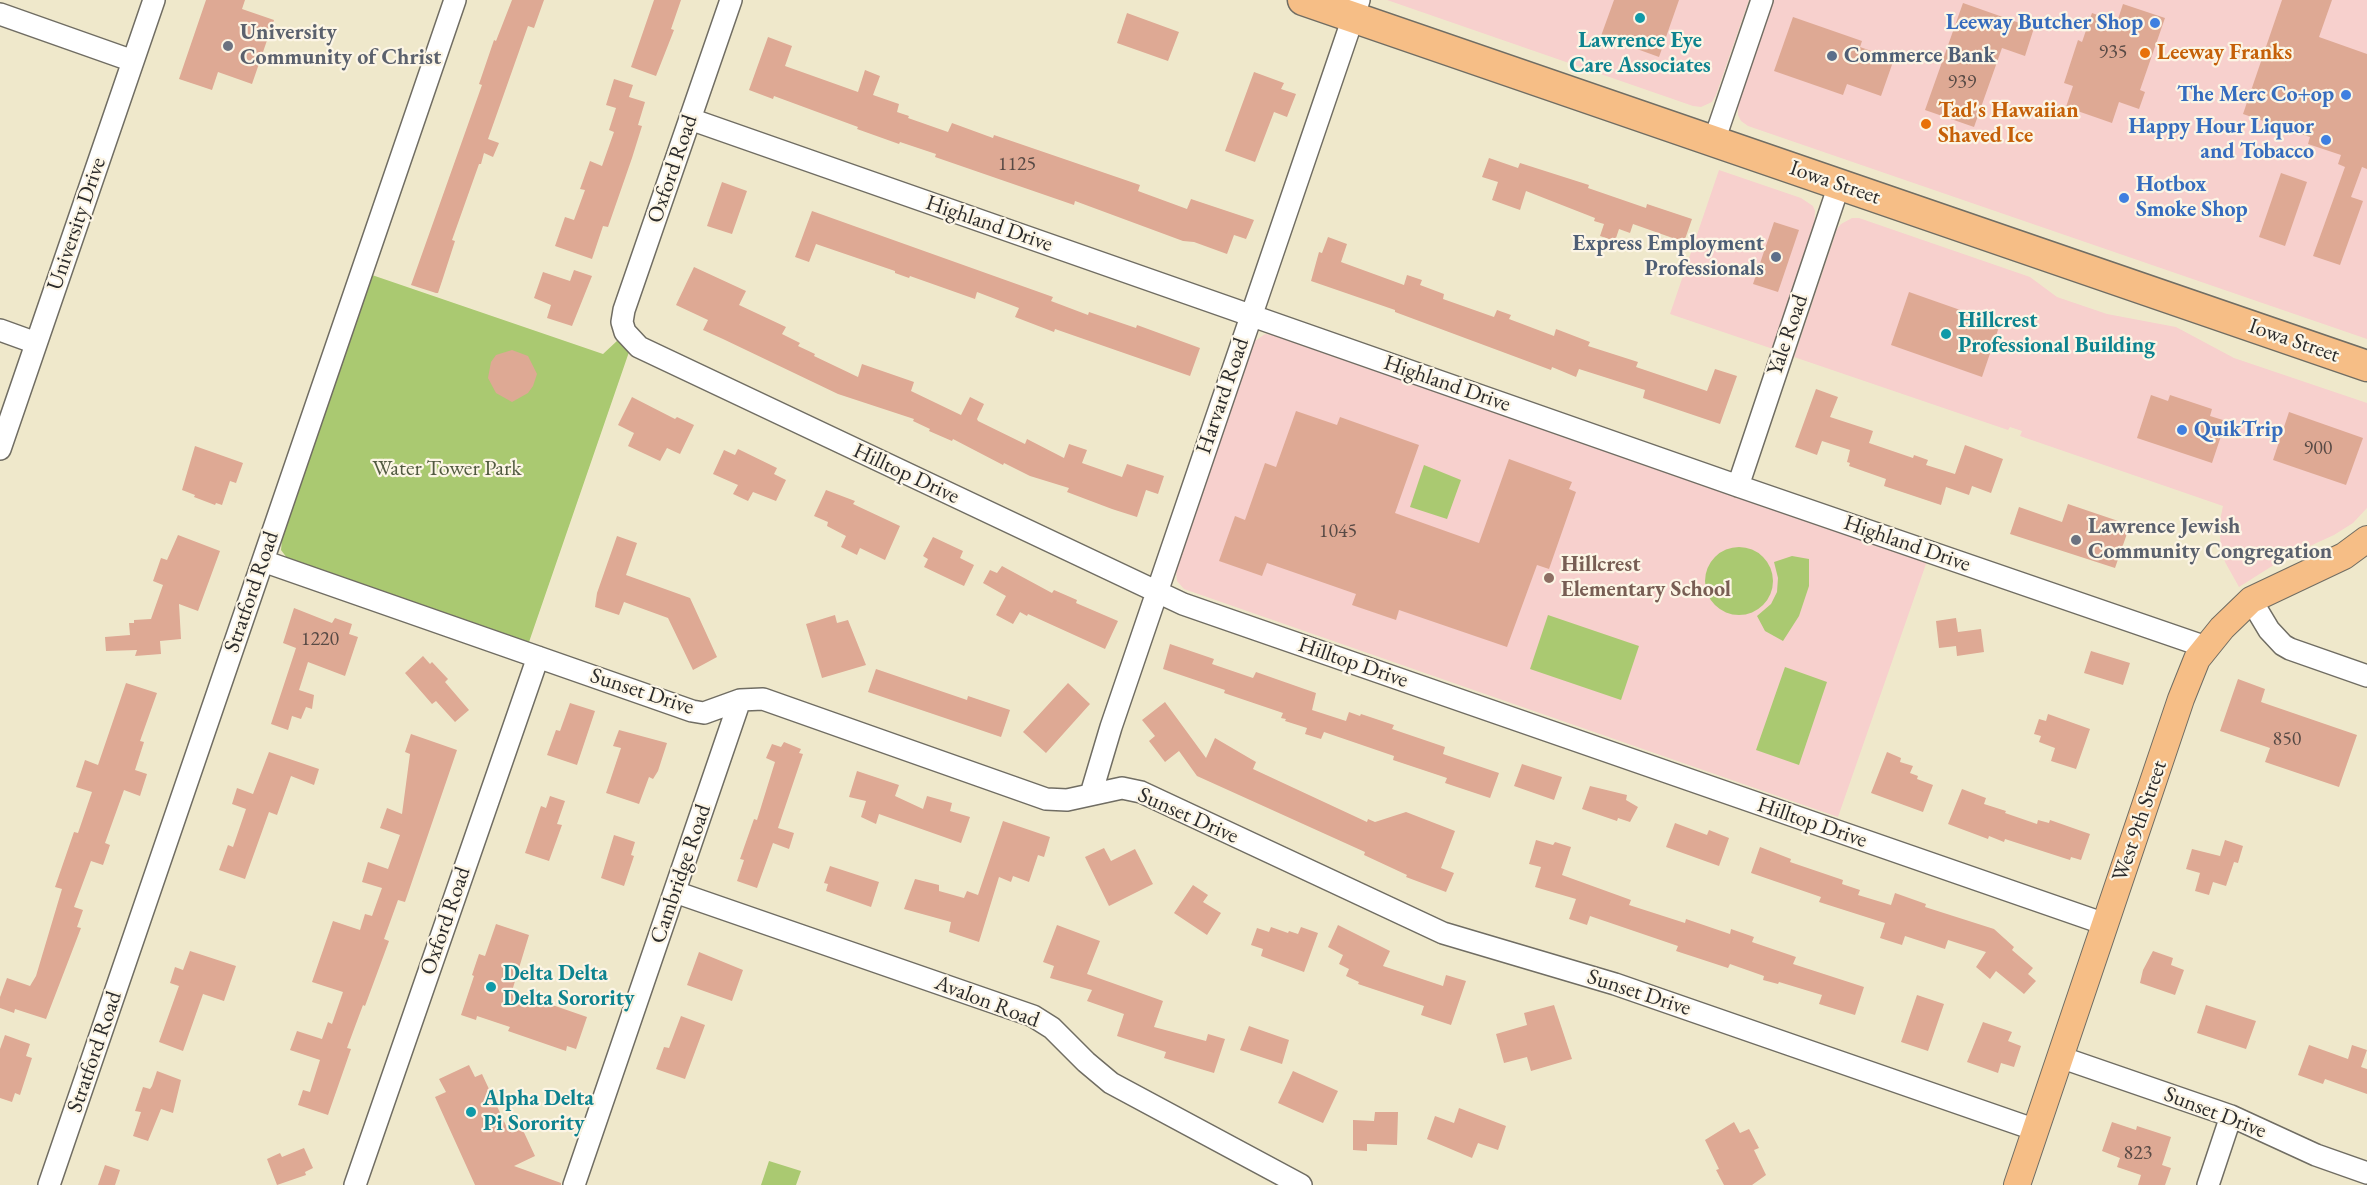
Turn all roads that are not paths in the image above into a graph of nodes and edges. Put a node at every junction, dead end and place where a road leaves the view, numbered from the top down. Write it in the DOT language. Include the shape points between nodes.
graph roads {
  1 [pos="154,0"];
  2 [pos="455,0"];
  3 [pos="731,0"];
  4 [pos="1303,0"];
  5 [pos="1762,0"];
  6 [pos="1357,9"];
  7 [pos="0,14"];
  8 [pos="133,61"];
  9 [pos="690,119"];
  10 [pos="1714,141"];
  11 [pos="1839,185"];
  12 [pos="1251,315"];
  13 [pos="0,330"];
  14 [pos="628,337"];
  15 [pos="36,343"];
  16 [pos="2367,366"];
  17 [pos="0,449"];
  18 [pos="1738,486"];
  19 [pos="2367,539"];
  20 [pos="263,561"];
  21 [pos="1157,592"];
  22 [pos="2251,600"];
  23 [pos="2205,647"];
  24 [pos="538,657"];
  25 [pos="2367,676"];
  26 [pos="740,700"];
  27 [pos="1091,794"];
  28 [pos="675,892"];
  29 [pos="2105,924"];
  30 [pos="2060,1057"];
  31 [pos="2231,1116"];
  32 [pos="2036,1130"];
  33 [pos="2367,1173"];
  34 [pos="49,1185"];
  35 [pos="355,1185"];
  36 [pos="574,1185"];
  37 [pos="1301,1185"];
  38 [pos="2017,1185"];
  39 [pos="2208,1185"];
  1 -- 8 [label="street, University Drive"];
  2 -- 20 [label="street, Stratford Road"];
  3 -- 9 [label="street, Oxford Road"];
  4 -- 6 [label="highway, Iowa Street"];
  5 -- 10 [label="street"];
  6 -- 10 [label="highway, Iowa Street"];
  6 -- 12 [label="street, Harvard Road"];
  7 -- 8 [label="street"];
  8 -- 15 [label="street, University Drive"];
  9 -- 12 [label="street, Highland Drive"];
  9 -- 14 [label="street, Oxford Road" via="624,310 622,322"];
  10 -- 11 [label="highway, Iowa Street"];
  11 -- 16 [label="highway, Iowa Street"];
  11 -- 18 [label="street, Yale Road"];
  12 -- 18 [label="street, Highland Drive"];
  12 -- 21 [label="street, Harvard Road"];
  13 -- 15 [label="street"];
  14 -- 21 [label="street, Hilltop Drive" via="639,347"];
  15 -- 17 [label="street, University Drive"];
  18 -- 23 [label="street, Highland Drive"];
  19 -- 22 [label="main road, West 9th Street" via="2344,556"];
  20 -- 24 [label="street, Sunset Drive"];
  20 -- 34 [label="street, Stratford Road"];
  21 -- 27 [label="street, Harvard Road"];
  21 -- 29 [label="street, Hilltop Drive"];
  22 -- 23 [label="main road, West 9th Street"];
  22 -- 25 [label="street" via="2269,630 2290,650"];
  23 -- 29 [label="main road, West 9th Street" via="2181,699"];
  24 -- 26 [label="street, Sunset Drive" via="692,711 714,711"];
  24 -- 35 [label="street, Oxford Road"];
  26 -- 27 [label="street, Sunset Drive" via="764,699 1046,799 1067,800"];
  26 -- 28 [label="street, Cambridge Road"];
  27 -- 32 [label="street, Sunset Drive" via="1122,788 1141,792 1443,933 1615,984"];
  28 -- 36 [label="street, Cambridge Road"];
  28 -- 37 [label="street, Avalon Road" via="1033,1016 1052,1028 1111,1083"];
  29 -- 30 [label="main road, West 9th Street"];
  30 -- 31 [label="street, Sunset Drive"];
  30 -- 32 [label="main road, West 9th Street"];
  31 -- 33 [label="street, Sunset Drive" via="2316,1155"];
  31 -- 39 [label="street"];
  32 -- 38 [label="main road, West 9th Street"];
}
